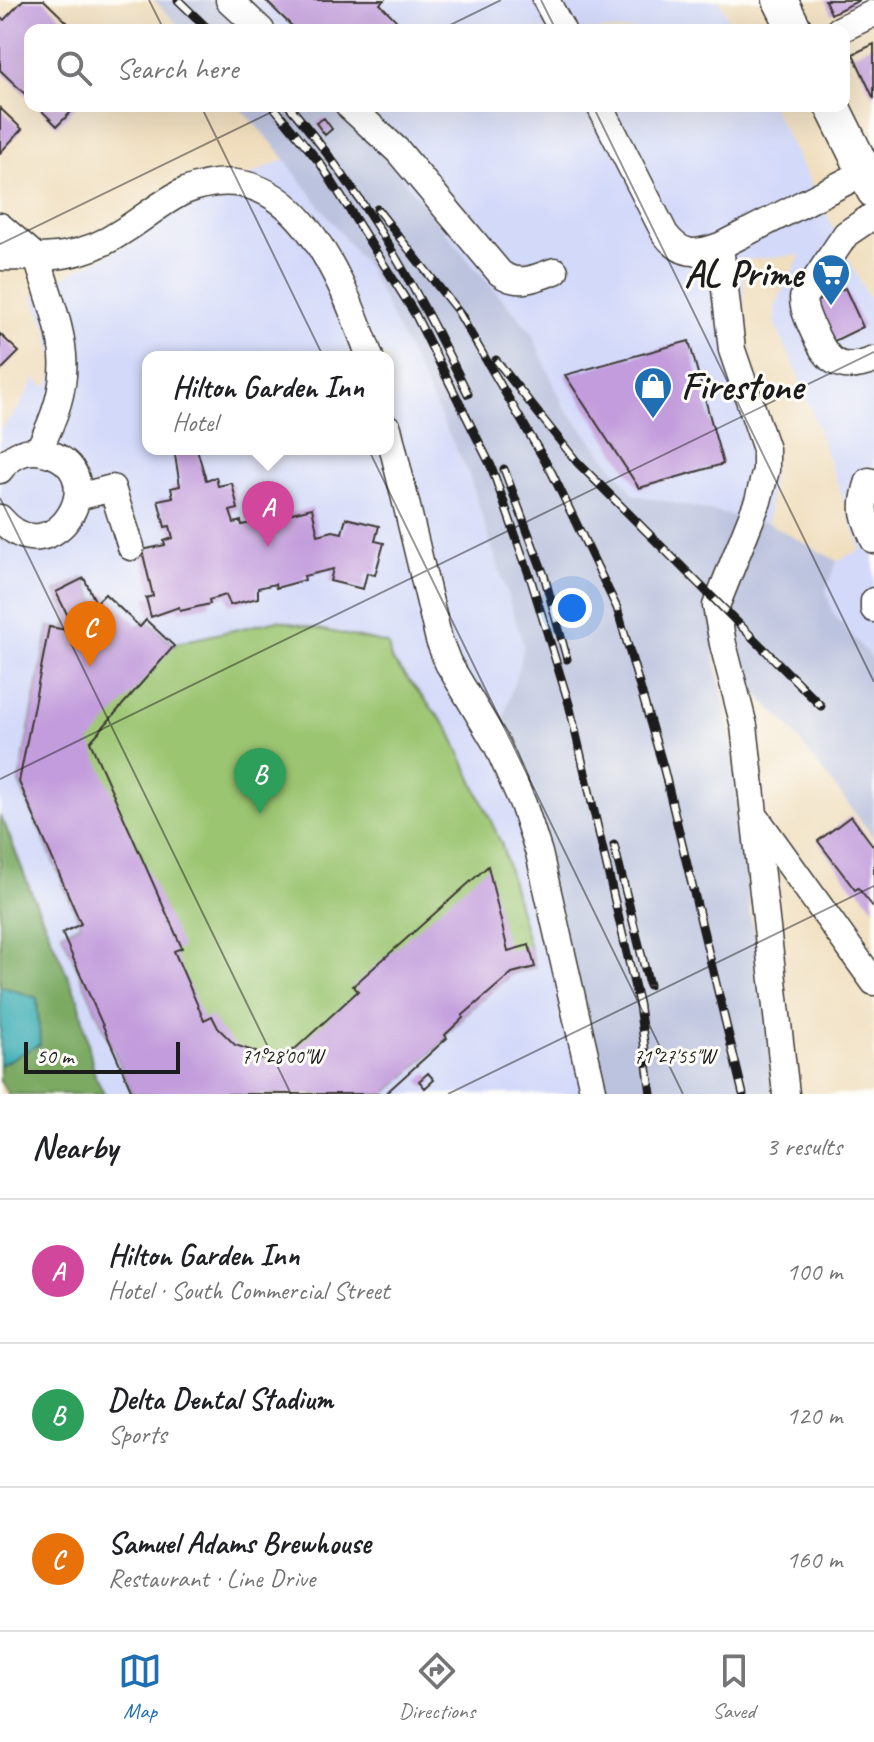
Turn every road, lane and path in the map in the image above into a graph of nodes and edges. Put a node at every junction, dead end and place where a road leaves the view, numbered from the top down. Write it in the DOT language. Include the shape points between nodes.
graph roads {
  1 [pos="229,0"];
  2 [pos="546,0"];
  3 [pos="780,0"];
  4 [pos="874,13"];
  5 [pos="255,24"];
  6 [pos="559,24"];
  7 [pos="792,24"];
  8 [pos="850,25"];
  9 [pos="356,112"];
  10 [pos="603,112"];
  11 [pos="835,112"];
  12 [pos="869,181"];
  13 [pos="874,215"];
  14 [pos="3,242"];
  15 [pos="720,246"];
  16 [pos="37,258"];
  17 [pos="555,271"];
  18 [pos="367,351"];
  19 [pos="874,360"];
  20 [pos="38,451"];
  21 [pos="394,453"];
  22 [pos="0,470"];
  23 [pos="872,482"];
  24 [pos="78,497"];
  25 [pos="0,518"];
  26 [pos="874,540"];
  27 [pos="131,547"];
  28 [pos="874,601"];
  29 [pos="874,609"];
  30 [pos="756,817"];
  31 [pos="874,982"];
  32 [pos="594,1094"];
  33 [pos="786,1094"];
  1 -- 5 [label="street"];
  2 -- 6 [label="street"];
  3 -- 7 [label="main road"];
  4 -- 8 [label="street"];
  9 -- 17 [label="street" via="398,151 500,273 523,282"];
  10 -- 15 [label="street" via="673,245 695,253"];
  11 -- 12 [label="main road"];
  12 -- 15 [label="street"];
  13 -- 19 [label="street" via="846,234 803,298 823,353 833,362 844,366"];
  14 -- 16 [label="street"];
  15 -- 30 [label="street" via="732,350 766,449 758,501 716,606 744,726"];
  16 -- 18 [label="street" via="90,250 171,198 197,188 228,183 259,190 301,218 327,258"];
  16 -- 20 [label="street" via="65,364 52,424"];
  20 -- 22 [label="street" via="14,456"];
  20 -- 24 [label="street" via="63,461 72,471"];
  21 -- 32 [label="street" via="439,640 514,781 539,853"];
  23 -- 26 [label="street" via="862,503"];
  24 -- 25 [label="street" via="68,521 47,535 22,535"];
  24 -- 27 [label="street" via="112,488"];
  28 -- 29 [label="street"];
  30 -- 31 [label="street"];
  30 -- 33 [label="street"];
}
